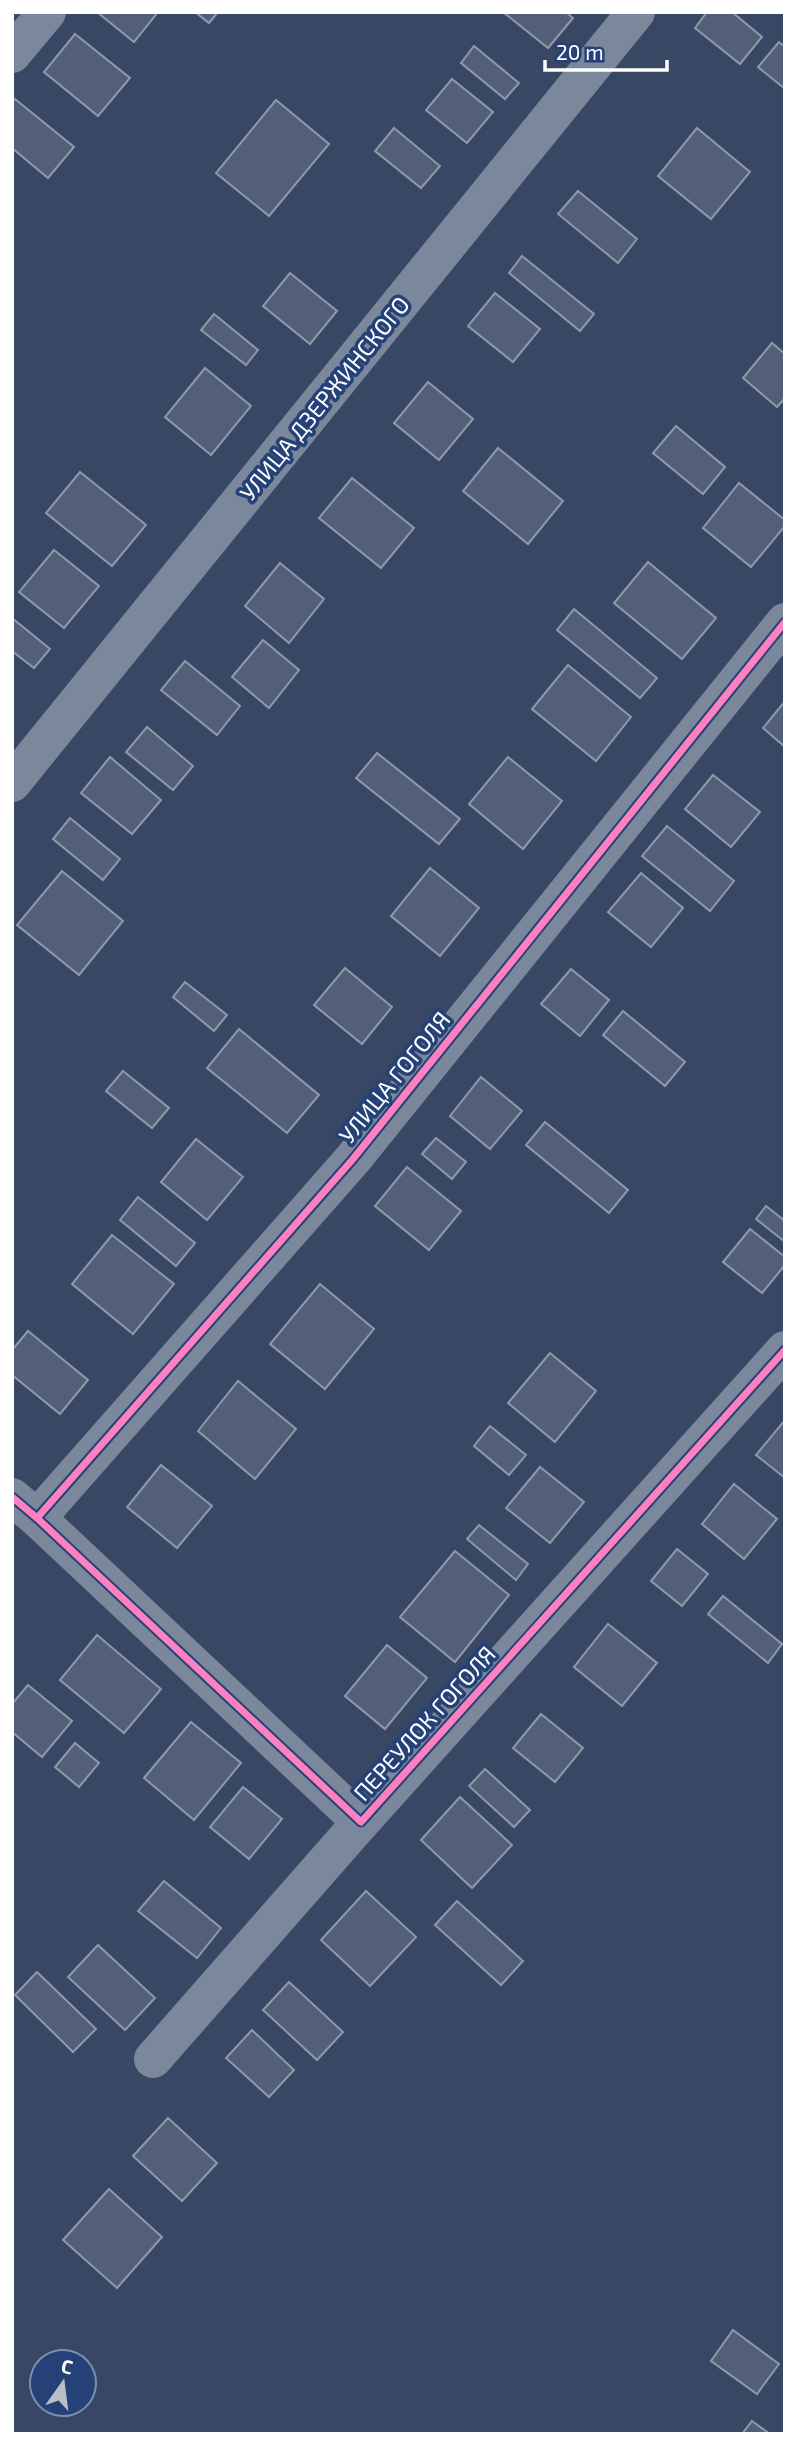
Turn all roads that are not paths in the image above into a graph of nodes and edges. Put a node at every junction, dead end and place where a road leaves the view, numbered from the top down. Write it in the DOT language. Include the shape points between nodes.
graph roads {
  1 [pos="47,12"];
  2 [pos="636,12"];
  3 [pos="12,54"];
  4 [pos="785,622"];
  5 [pos="12,783"];
  6 [pos="785,1350"];
  7 [pos="25,1507"];
  8 [pos="361,1822"];
  9 [pos="153,2059"];
  1 -- 3 [label="street"];
  2 -- 5 [label="street, УЛИЦА ДЗЕРЖИНСКОГО"];
  4 -- 7 [label="street, УЛИЦА ГОГОЛЯ" via="353,1159"];
  6 -- 8 [label="street, ПЕРЕУЛОК ГОГОЛЯ"];
  7 -- 8 [label="street, ПЕРЕУЛОК ГОГОЛЯ"];
  8 -- 9 [label="street, ПЕРЕУЛОК ГОГОЛЯ"];
}
